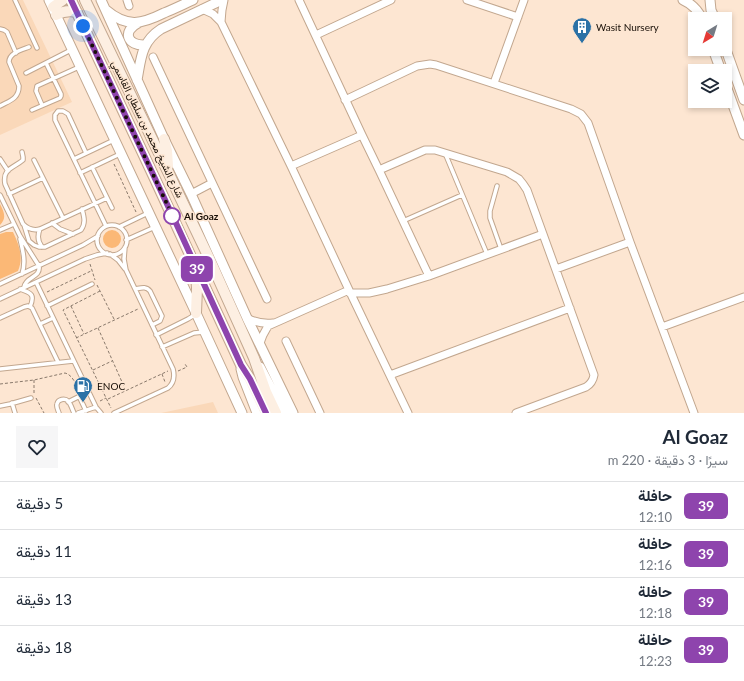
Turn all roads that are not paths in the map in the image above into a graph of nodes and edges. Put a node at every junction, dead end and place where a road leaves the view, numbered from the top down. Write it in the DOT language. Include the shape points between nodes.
graph roads {
  1 [pos="15,0"];
  2 [pos="63,0"];
  3 [pos="71,0"];
  4 [pos="85,0"];
  5 [pos="101,0"];
  6 [pos="193,0"];
  7 [pos="223,0"];
  8 [pos="299,0"];
  9 [pos="390,0"];
  10 [pos="467,0"];
  11 [pos="524,0"];
  12 [pos="683,0"];
  13 [pos="710,0"];
  14 [pos="53,8"];
  15 [pos="202,9"];
  16 [pos="106,10"];
  17 [pos="77,12"];
  18 [pos="698,12"];
  19 [pos="712,12"];
  20 [pos="518,17"];
  21 [pos="222,22"];
  22 [pos="138,23"];
  23 [pos="0,28"];
  24 [pos="316,35"];
  25 [pos="145,45"];
  26 [pos="29,47"];
  27 [pos="37,48"];
  28 [pos="72,49"];
  29 [pos="16,53"];
  30 [pos="728,56"];
  31 [pos="153,57"];
  32 [pos="46,63"];
  33 [pos="80,66"];
  34 [pos="26,73"];
  35 [pos="54,78"];
  36 [pos="137,80"];
  37 [pos="494,83"];
  38 [pos="345,100"];
  39 [pos="744,100"];
  40 [pos="732,102"];
  41 [pos="42,105"];
  42 [pos="0,106"];
  43 [pos="32,110"];
  44 [pos="362,135"];
  45 [pos="744,135"];
  46 [pos="164,139"];
  47 [pos="115,140"];
  48 [pos="22,152"];
  49 [pos="444,152"];
  50 [pos="121,153"];
  51 [pos="86,154"];
  52 [pos="0,159"];
  53 [pos="74,159"];
  54 [pos="34,160"];
  55 [pos="291,166"];
  56 [pos="92,167"];
  57 [pos="379,170"];
  58 [pos="8,171"];
  59 [pos="80,173"];
  60 [pos="169,174"];
  61 [pos="0,178"];
  62 [pos="44,178"];
  63 [pos="212,183"];
  64 [pos="5,184"];
  65 [pos="497,186"];
  66 [pos="10,194"];
  67 [pos="191,194"];
  68 [pos="0,195"];
  69 [pos="462,195"];
  70 [pos="107,198"];
  71 [pos="95,204"];
  72 [pos="112,208"];
  73 [pos="82,209"];
  74 [pos="149,213"];
  75 [pos="63,218"];
  76 [pos="403,221"];
  77 [pos="52,223"];
  78 [pos="14,224"];
  79 [pos="23,224"];
  80 [pos="106,226"];
  81 [pos="119,227"];
  82 [pos="155,227"];
  83 [pos="40,229"];
  84 [pos="0,230"];
  85 [pos="72,234"];
  86 [pos="543,234"];
  87 [pos="20,236"];
  88 [pos="98,236"];
  89 [pos="126,240"];
  90 [pos="630,242"];
  91 [pos="42,247"];
  92 [pos="125,247"];
  93 [pos="501,249"];
  94 [pos="108,254"];
  95 [pos="487,254"];
  96 [pos="195,264"];
  97 [pos="39,266"];
  98 [pos="556,269"];
  99 [pos="126,270"];
  100 [pos="22,274"];
  101 [pos="430,276"];
  102 [pos="36,282"];
  103 [pos="0,284"];
  104 [pos="92,284"];
  105 [pos="22,288"];
  106 [pos="135,289"];
  107 [pos="349,291"];
  108 [pos="744,298"];
  109 [pos="0,299"];
  110 [pos="267,299"];
  111 [pos="47,306"];
  112 [pos="30,307"];
  113 [pos="570,308"];
  114 [pos="196,314"];
  115 [pos="0,318"];
  116 [pos="53,318"];
  117 [pos="248,318"];
  118 [pos="273,323"];
  119 [pos="40,324"];
  120 [pos="152,325"];
  121 [pos="662,327"];
  122 [pos="204,332"];
  123 [pos="156,334"];
  124 [pos="286,341"];
  125 [pos="260,343"];
  126 [pos="162,347"];
  127 [pos="254,358"];
  128 [pos="74,361"];
  129 [pos="58,362"];
  130 [pos="241,365"];
  131 [pos="0,369"];
  132 [pos="390,375"];
  133 [pos="88,392"];
  134 [pos="80,396"];
  135 [pos="31,398"];
  136 [pos="68,402"];
  137 [pos="12,404"];
  138 [pos="95,405"];
  139 [pos="0,406"];
  140 [pos="86,411"];
  141 [pos="15,413"];
  142 [pos="59,413"];
  143 [pos="74,413"];
  144 [pos="78,413"];
  145 [pos="101,413"];
  146 [pos="114,413"];
  147 [pos="242,413"];
  148 [pos="257,413"];
  149 [pos="266,413"];
  150 [pos="276,413"];
  151 [pos="284,413"];
  152 [pos="293,413"];
  153 [pos="320,413"];
  154 [pos="408,413"];
  155 [pos="516,413"];
  156 [pos="694,413"];
  1 -- 27 [label="lane"];
  2 -- 14 [label="main road"];
  3 -- 17 [label="main road, شارع الشيخ محمد بن سلطان القاسمي"];
  4 -- 60 [label="main road, شارع الشيخ محمد بن سلطان القاسمي"];
  5 -- 16 [label="street"];
  6 -- 22 [label="street"];
  7 -- 15 [label="street"];
  7 -- 21 [label="street"];
  8 -- 24 [label="street"];
  9 -- 24 [label="street"];
  10 -- 20 [label="street"];
  11 -- 20 [label="street"];
  12 -- 18 [label="street"];
  13 -- 19 [label="street"];
  14 -- 17 [label="main road"];
  14 -- 28 [label="street"];
  15 -- 21 [label="street"];
  15 -- 25 [label="street" via="157,32"];
  16 -- 22 [label="street" via="124,21"];
  16 -- 36 [label="street"];
  17 -- 96 [label="main road, شارع الشيخ محمد بن سلطان القاسمي"];
  20 -- 37 [label="street"];
  21 -- 55 [label="street"];
  22 -- 25 [label="street" via="129,31 128,36 132,43"];
  23 -- 29 [label="lane" via="6,32"];
  24 -- 38 [label="street"];
  25 -- 36 [label="street"];
  26 -- 29 [label="lane"];
  28 -- 32 [label="lane"];
  28 -- 33 [label="street"];
  29 -- 42 [label="lane" via="8,60 19,86 18,93 12,100"];
  30 -- 39 [label="street"];
  31 -- 63 [label="street"];
  32 -- 34 [label="lane"];
  32 -- 35 [label="lane"];
  33 -- 35 [label="lane"];
  33 -- 47 [label="street"];
  35 -- 41 [label="lane" via="36,88"];
  35 -- 41 [label="lane" via="61,96"];
  36 -- 46 [label="street"];
  37 -- 38 [label="street" via="436,65 424,64"];
  37 -- 90 [label="street" via="576,111 585,118"];
  38 -- 44 [label="street"];
  40 -- 45 [label="street"];
  41 -- 43 [label="lane"];
  44 -- 55 [label="street"];
  44 -- 57 [label="street"];
  46 -- 60 [label="main road"];
  46 -- 67 [label="street"];
  47 -- 50 [label="street"];
  47 -- 51 [label="lane"];
  48 -- 58 [label="lane" via="22,161"];
  49 -- 57 [label="street" via="425,150"];
  49 -- 69 [label="lane"];
  49 -- 86 [label="street" via="507,172 519,179 527,190"];
  50 -- 56 [label="lane"];
  50 -- 74 [label="street"];
  51 -- 53 [label="lane"];
  51 -- 53 [label="lane" via="68,114 64,111 58,112 55,120"];
  52 -- 58 [label="lane"];
  53 -- 59 [label="lane"];
  54 -- 62 [label="lane"];
  55 -- 107 [label="street"];
  56 -- 59 [label="lane"];
  56 -- 70 [label="lane"];
  57 -- 76 [label="street"];
  58 -- 64 [label="lane" via="4,178"];
  59 -- 71 [label="lane"];
  60 -- 127 [label="main road, شارع الشيخ محمد بن سلطان القاسمي"];
  61 -- 64 [label="lane"];
  62 -- 66 [label="lane"];
  62 -- 75 [label="lane"];
  63 -- 67 [label="street"];
  63 -- 110 [label="street"];
  64 -- 66 [label="lane"];
  65 -- 93 [label="lane" via="490,218"];
  66 -- 79 [label="lane"];
  67 -- 117 [label="street"];
  68 -- 78 [label="lane"];
  69 -- 76 [label="lane"];
  69 -- 95 [label="lane"];
  70 -- 71 [label="lane"];
  70 -- 72 [label="lane"];
  71 -- 73 [label="lane"];
  71 -- 80 [label="lane"];
  73 -- 75 [label="lane"];
  73 -- 85 [label="lane" via="84,226"];
  74 -- 81 [label="lane"];
  74 -- 82 [label="street"];
  75 -- 77 [label="lane"];
  76 -- 101 [label="street"];
  77 -- 83 [label="lane"];
  77 -- 85 [label="lane"];
  78 -- 84 [label="lane"];
  78 -- 87 [label="lane"];
  79 -- 83 [label="lane" via="34,230"];
  79 -- 91 [label="lane" via="31,243"];
  80 -- 81 [label="lane"];
  80 -- 88 [label="lane"];
  81 -- 89 [label="lane" via="125,232"];
  82 -- 89 [label="lane"];
  82 -- 114 [label="street"];
  83 -- 91 [label="lane" via="38,240"];
  85 -- 91 [label="lane"];
  86 -- 93 [label="street"];
  86 -- 98 [label="street"];
  87 -- 97 [label="lane"];
  87 -- 100 [label="lane" via="25,262"];
  88 -- 94 [label="lane" via="99,246"];
  88 -- 97 [label="lane"];
  89 -- 92 [label="lane"];
  90 -- 98 [label="street"];
  90 -- 121 [label="street"];
  92 -- 94 [label="lane" via="120,252"];
  92 -- 99 [label="lane"];
  93 -- 95 [label="street"];
  94 -- 99 [label="lane"];
  94 -- 102 [label="lane" via="89,257"];
  95 -- 101 [label="street"];
  96 -- 114 [label="main road"];
  96 -- 130 [label="main road, شارع الشيخ محمد بن سلطان القاسمي"];
  97 -- 100 [label="lane"];
  97 -- 105 [label="lane" via="39,272 26,281"];
  98 -- 113 [label="street"];
  99 -- 106 [label="lane"];
  100 -- 103 [label="lane"];
  101 -- 107 [label="street" via="369,293"];
  102 -- 105 [label="lane"];
  102 -- 111 [label="lane"];
  104 -- 111 [label="lane"];
  105 -- 109 [label="lane"];
  105 -- 112 [label="lane" via="31,295"];
  106 -- 120 [label="lane"];
  106 -- 120 [label="lane" via="148,288 162,316 160,321"];
  107 -- 118 [label="street"];
  107 -- 132 [label="street"];
  108 -- 121 [label="street"];
  111 -- 116 [label="lane"];
  112 -- 115 [label="lane" via="24,306"];
  112 -- 119 [label="lane"];
  113 -- 132 [label="street"];
  113 -- 155 [label="street" via="593,370 593,380 586,387"];
  114 -- 122 [label="street"];
  114 -- 123 [label="lane"];
  116 -- 119 [label="lane"];
  116 -- 128 [label="lane"];
  117 -- 118 [label="street" via="255,322"];
  117 -- 125 [label="street"];
  118 -- 125 [label="street" via="268,326"];
  119 -- 129 [label="lane"];
  120 -- 123 [label="lane"];
  121 -- 156 [label="street"];
  122 -- 126 [label="lane" via="194,333"];
  122 -- 147 [label="street"];
  123 -- 126 [label="lane"];
  124 -- 153 [label="street"];
  125 -- 152 [label="street"];
  126 -- 146 [label="lane" via="173,370 173,383 168,388"];
  127 -- 150 [label="main road, شارع الشيخ محمد بن سلطان القاسمي"];
  127 -- 151 [label="street"];
  128 -- 129 [label="lane"];
  128 -- 133 [label="lane"];
  129 -- 131 [label="lane"];
  130 -- 148 [label="street"];
  130 -- 149 [label="main road, شارع الشيخ محمد بن سلطان القاسمي"];
  132 -- 154 [label="street"];
  133 -- 134 [label="lane"];
  133 -- 138 [label="lane"];
  134 -- 136 [label="lane"];
  134 -- 140 [label="lane"];
  135 -- 137 [label="lane"];
  136 -- 142 [label="lane" via="64,399 58,402 56,406"];
  136 -- 143 [label="lane"];
  137 -- 139 [label="lane"];
  137 -- 141 [label="lane"];
  138 -- 140 [label="lane"];
  138 -- 145 [label="lane"];
  140 -- 144 [label="lane"];
}
